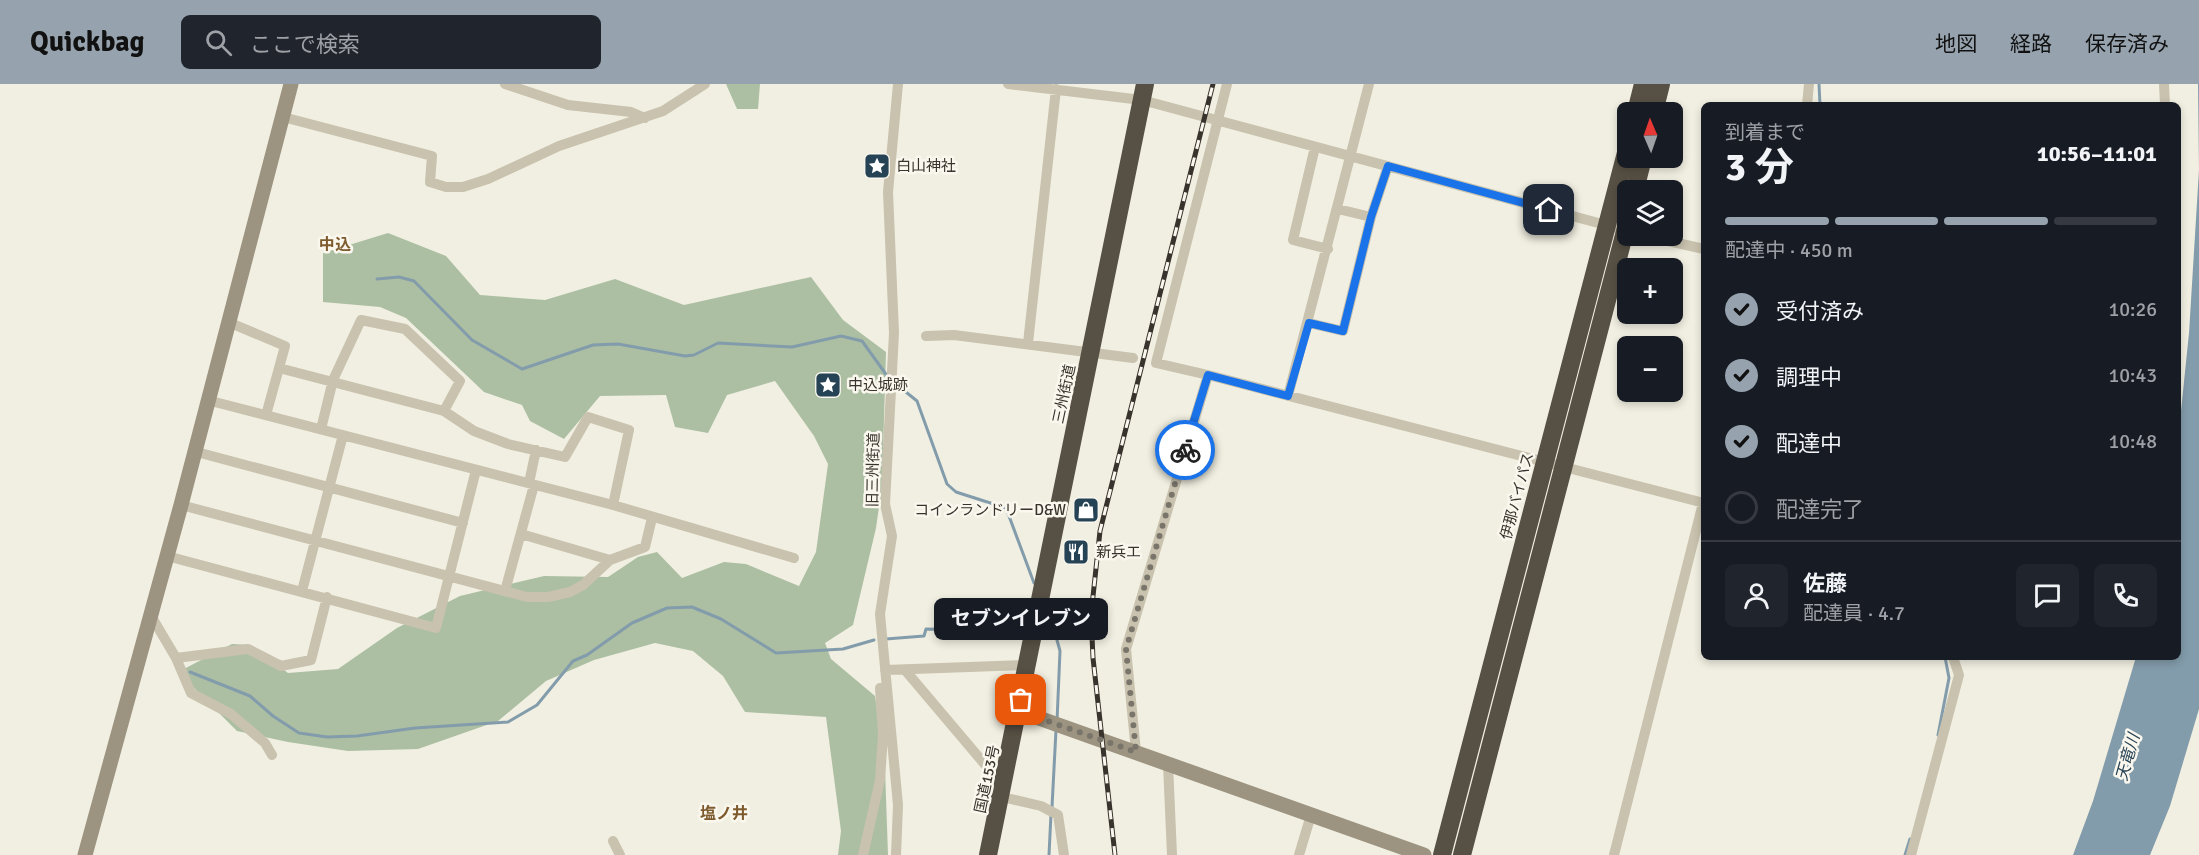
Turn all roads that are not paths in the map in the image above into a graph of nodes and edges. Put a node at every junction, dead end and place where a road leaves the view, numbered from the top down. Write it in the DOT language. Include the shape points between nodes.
graph roads {
  1 [pos="291,84"];
  2 [pos="505,84"];
  3 [pos="705,84"];
  4 [pos="897,84"];
  5 [pos="1008,84"];
  6 [pos="1227,84"];
  7 [pos="1369,84"];
  8 [pos="1643,84"];
  9 [pos="1661,84"];
  10 [pos="1809,84"];
  11 [pos="2164,84"];
  12 [pos="1056,89"];
  13 [pos="1144,92"];
  14 [pos="1638,102"];
  15 [pos="1656,102"];
  16 [pos="1807,102"];
  17 [pos="2165,102"];
  18 [pos="282,117"];
  19 [pos="645,118"];
  20 [pos="1217,122"];
  21 [pos="1315,147"];
  22 [pos="1351,156"];
  23 [pos="1388,166"];
  24 [pos="1338,209"];
  25 [pos="1371,217"];
  26 [pos="1617,226"];
  27 [pos="1617,244"];
  28 [pos="1683,244"];
  29 [pos="1701,248"];
  30 [pos="1328,249"];
  31 [pos="228,322"];
  32 [pos="1309,323"];
  33 [pos="926,336"];
  34 [pos="1028,343"];
  35 [pos="1092,353"];
  36 [pos="1133,358"];
  37 [pos="279,368"];
  38 [pos="1208,375"];
  39 [pos="333,380"];
  40 [pos="1288,396"];
  41 [pos="207,400"];
  42 [pos="444,411"];
  43 [pos="266,415"];
  44 [pos="321,429"];
  45 [pos="343,435"];
  46 [pos="536,450"];
  47 [pos="193,451"];
  48 [pos="1553,464"];
  49 [pos="476,470"];
  50 [pos="532,484"];
  51 [pos="330,486"];
  52 [pos="1701,502"];
  53 [pos="181,505"];
  54 [pos="612,505"];
  55 [pos="1701,511"];
  56 [pos="652,518"];
  57 [pos="463,523"];
  58 [pos="520,534"];
  59 [pos="316,539"];
  60 [pos="167,556"];
  61 [pos="794,558"];
  62 [pos="610,560"];
  63 [pos="450,575"];
  64 [pos="302,591"];
  65 [pos="505,591"];
  66 [pos="327,597"];
  67 [pos="149,614"];
  68 [pos="176,658"];
  69 [pos="1954,660"];
  70 [pos="1028,665"];
  71 [pos="885,670"];
  72 [pos="905,670"];
  73 [pos="1019,711"];
  74 [pos="1136,752"];
  75 [pos="272,755"];
  76 [pos="1168,764"];
  77 [pos="1003,792"];
  78 [pos="1311,815"];
  79 [pos="613,841"];
  80 [pos="85,855"];
  81 [pos="620,855"];
  82 [pos="863,855"];
  83 [pos="896,855"];
  84 [pos="988,855"];
  85 [pos="1064,855"];
  86 [pos="1172,855"];
  87 [pos="1299,855"];
  88 [pos="1424,855"];
  89 [pos="1442,855"];
  90 [pos="1462,855"];
  91 [pos="1614,855"];
  92 [pos="1911,855"];
  1 -- 18 [label="street"];
  2 -- 19 [label="street" via="568,105 631,112"];
  3 -- 19 [label="street"];
  4 -- 71 [label="street, 旧三州街道" via="888,192 894,333 885,504 892,536 880,614"];
  5 -- 12 [label="street"];
  6 -- 20 [label="street"];
  7 -- 22 [label="street"];
  8 -- 14 [label="highway"];
  9 -- 15 [label="highway"];
  10 -- 16 [label="street"];
  11 -- 17 [label="street"];
  12 -- 13 [label="street"];
  12 -- 34 [label="street"];
  13 -- 20 [label="street"];
  13 -- 35 [label="highway, 三州街道"];
  18 -- 19 [label="street" via="432,156 430,182 446,187 463,187 488,179 559,146"];
  18 -- 31 [label="street"];
  20 -- 21 [label="street"];
  20 -- 38 [label="street" via="1155,363"];
  21 -- 22 [label="street"];
  21 -- 30 [label="street" via="1293,240"];
  22 -- 23 [label="street"];
  22 -- 24 [label="street"];
  23 -- 25 [label="street"];
  23 -- 26 [label="street"];
  24 -- 25 [label="street"];
  24 -- 30 [label="street"];
  25 -- 32 [label="street" via="1343,331"];
  27 -- 48 [label="highway, 伊那バイパス"];
  28 -- 29 [label="street"];
  30 -- 32 [label="street"];
  31 -- 37 [label="street" via="285,346"];
  31 -- 41 [label="street"];
  32 -- 40 [label="street"];
  33 -- 34 [label="street"];
  34 -- 35 [label="street"];
  35 -- 36 [label="street"];
  35 -- 70 [label="highway, 三州街道"];
  37 -- 39 [label="street"];
  37 -- 43 [label="street"];
  38 -- 40 [label="street"];
  38 -- 74 [label="street" via="1126,649"];
  39 -- 42 [label="street"];
  39 -- 42 [label="street" via="361,320 405,329 460,381"];
  39 -- 44 [label="street"];
  40 -- 48 [label="street"];
  41 -- 43 [label="street"];
  41 -- 47 [label="street"];
  42 -- 46 [label="street" via="474,431"];
  43 -- 44 [label="street"];
  44 -- 45 [label="street"];
  45 -- 49 [label="street"];
  45 -- 51 [label="street"];
  46 -- 50 [label="street"];
  46 -- 54 [label="street" via="565,458 588,417 629,430"];
  47 -- 51 [label="street"];
  47 -- 53 [label="street"];
  48 -- 52 [label="street"];
  48 -- 89 [label="highway, 伊那バイパス"];
  48 -- 90 [label="highway, 伊那バイパス"];
  49 -- 50 [label="street"];
  49 -- 57 [label="street"];
  50 -- 54 [label="street"];
  50 -- 58 [label="street"];
  51 -- 57 [label="street"];
  51 -- 59 [label="street"];
  53 -- 59 [label="street"];
  53 -- 60 [label="street"];
  54 -- 56 [label="street"];
  55 -- 91 [label="street"];
  56 -- 61 [label="street"];
  56 -- 62 [label="street" via="645,548"];
  57 -- 63 [label="street"];
  58 -- 62 [label="street"];
  58 -- 65 [label="street"];
  59 -- 63 [label="street"];
  59 -- 64 [label="street"];
  60 -- 64 [label="street"];
  60 -- 67 [label="street"];
  62 -- 65 [label="street" via="570,592 527,597"];
  63 -- 65 [label="street"];
  63 -- 66 [label="street" via="436,628"];
  64 -- 66 [label="street"];
  66 -- 68 [label="street" via="311,660 281,666 248,649"];
  67 -- 68 [label="street"];
  67 -- 80 [label="street"];
  68 -- 75 [label="street" via="191,693 231,714 265,742"];
  69 -- 92 [label="street" via="1959,675"];
  70 -- 72 [label="street"];
  70 -- 73 [label="highway, 三州街道"];
  71 -- 72 [label="street"];
  71 -- 82 [label="street" via="879,684 880,780"];
  71 -- 83 [label="street, 旧三州街道" via="898,805"];
  72 -- 77 [label="street"];
  73 -- 74 [label="street"];
  73 -- 77 [label="highway, 国道153号"];
  74 -- 76 [label="street"];
  76 -- 78 [label="street"];
  76 -- 86 [label="street"];
  77 -- 84 [label="highway, 国道153号"];
  77 -- 85 [label="street" via="1051,810 1060,820"];
  78 -- 87 [label="street"];
  78 -- 88 [label="street"];
  79 -- 81 [label="street"];
}
